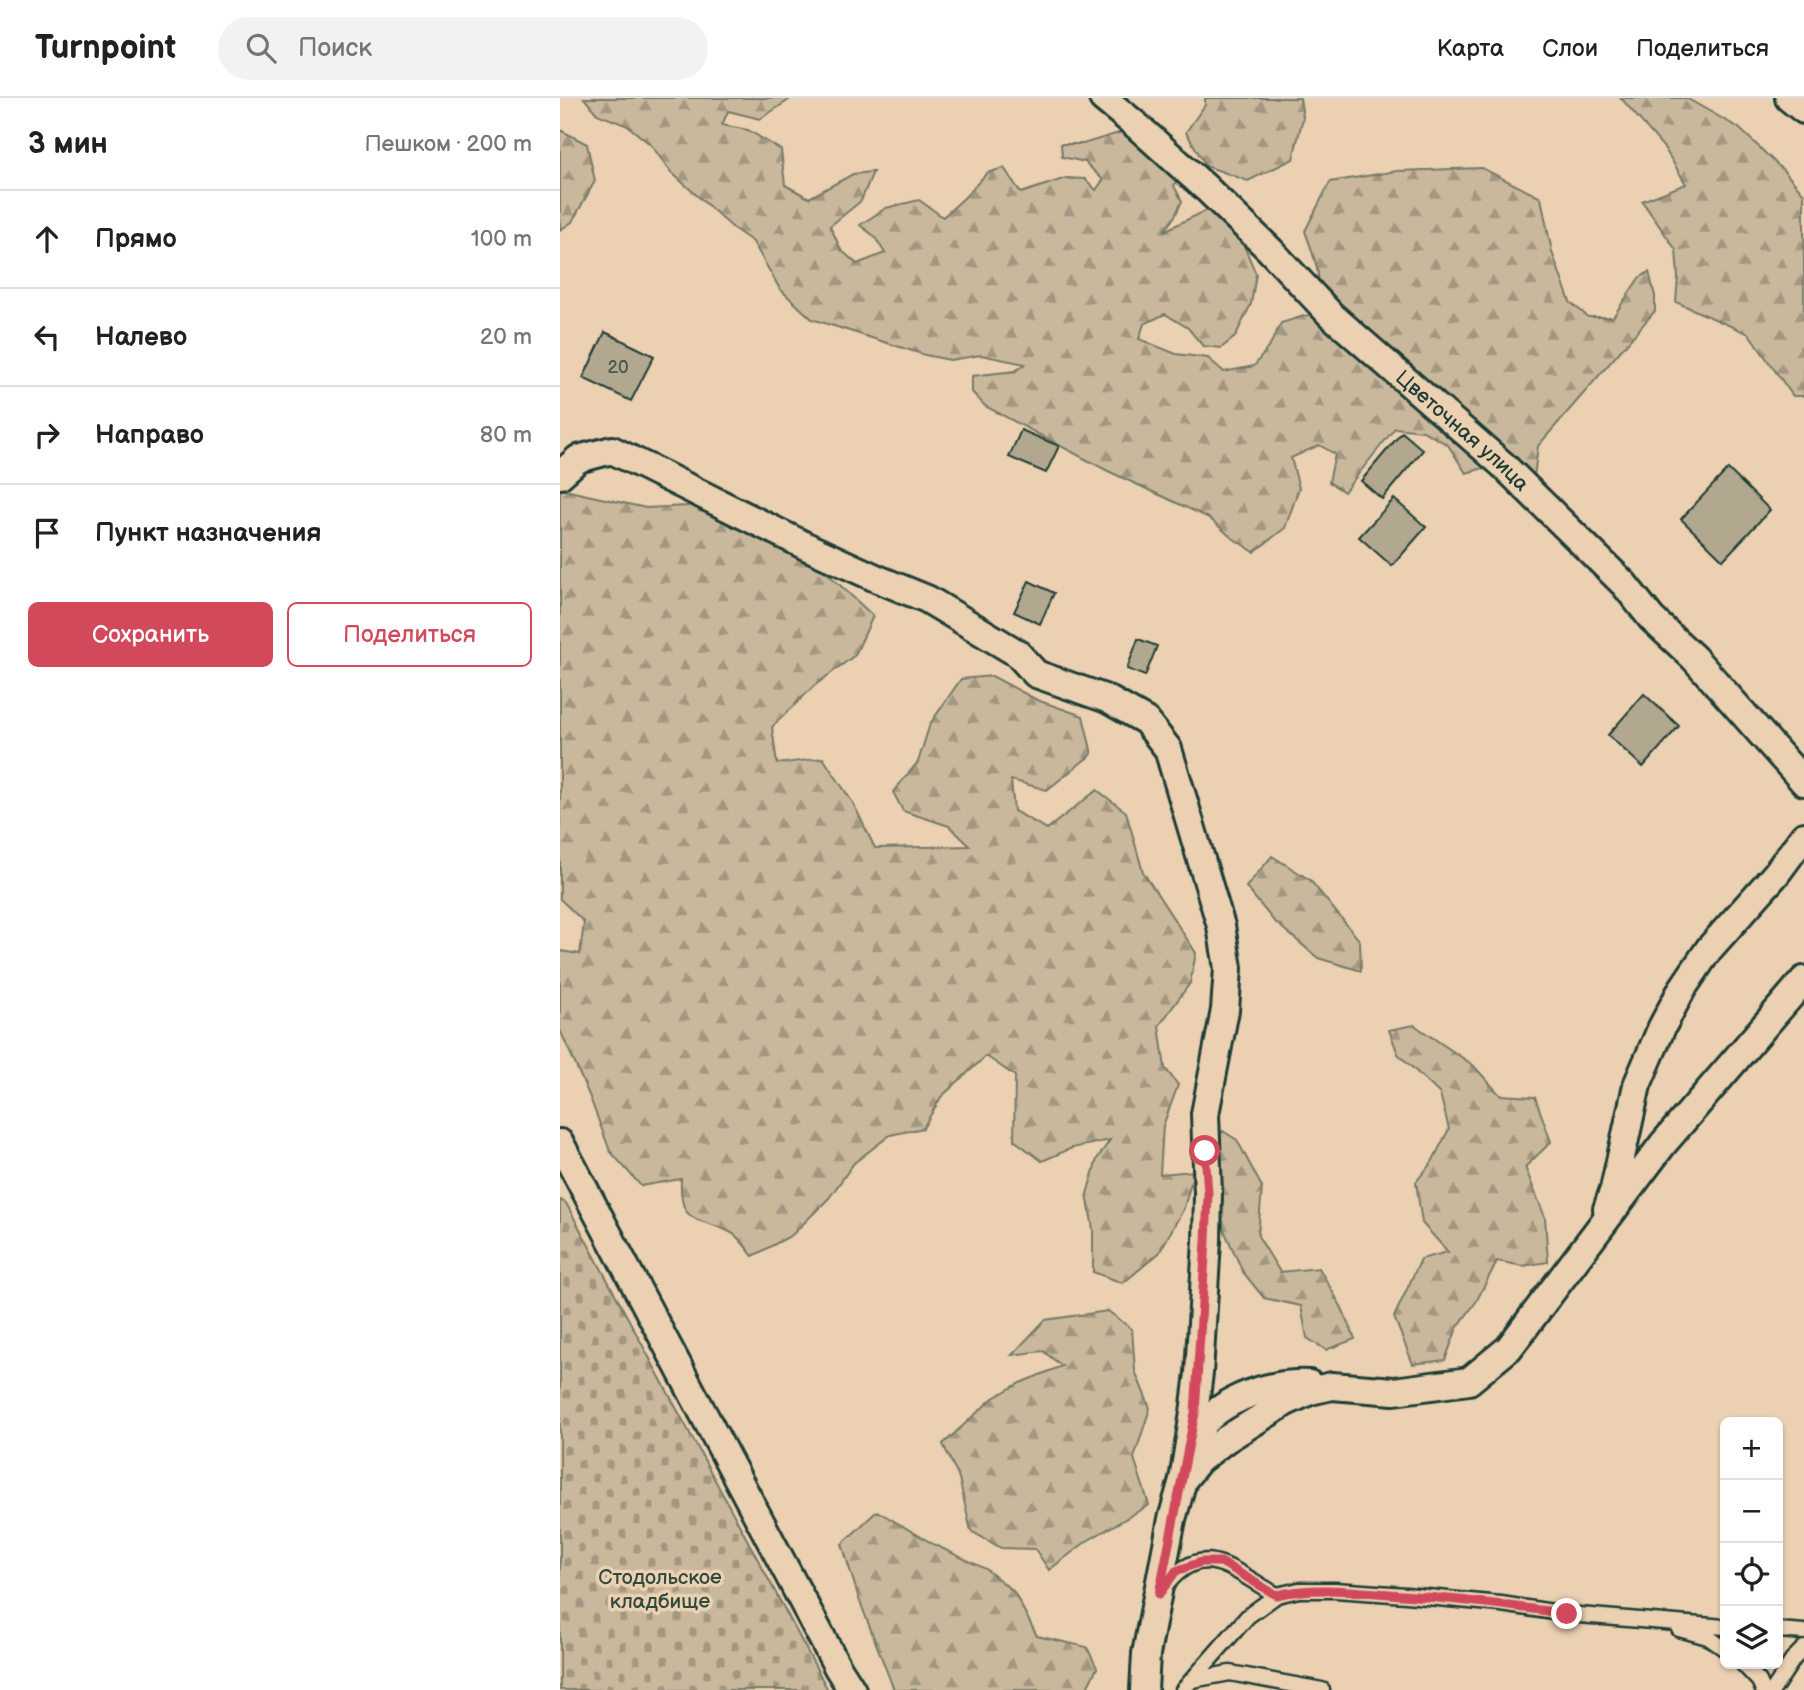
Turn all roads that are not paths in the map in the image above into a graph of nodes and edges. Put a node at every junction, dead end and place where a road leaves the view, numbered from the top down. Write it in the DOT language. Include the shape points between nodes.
graph roads {
  1 [pos="1103,98"];
  2 [pos="1789,98"];
  3 [pos="1804,110"];
  4 [pos="560,475"];
  5 [pos="1804,781"];
  6 [pos="1804,836"];
  7 [pos="1804,980"];
  8 [pos="560,1143"];
  9 [pos="1600,1230"];
  10 [pos="1183,1480"];
  11 [pos="1159,1594"];
  12 [pos="1276,1595"];
  13 [pos="1646,1620"];
  14 [pos="1720,1627"];
  15 [pos="1783,1630"];
  16 [pos="1804,1632"];
  17 [pos="1720,1645"];
  18 [pos="1804,1648"];
  19 [pos="1748,1669"];
  20 [pos="1187,1685"];
  21 [pos="1264,1685"];
  22 [pos="852,1690"];
  23 [pos="1144,1690"];
  24 [pos="1322,1690"];
  25 [pos="1763,1690"];
  26 [pos="1773,1690"];
  1 -- 5 [label="street, Цветочная улица" via="1216,198 1331,315 1503,465 1624,584"];
  2 -- 3 [label="street"];
  4 -- 10 [label="street" via="578,459 612,450 810,548 927,599 1017,653 1036,674 1107,699 1146,722 1168,749 1222,926 1228,968 1222,1031 1205,1114 1208,1193 1199,1373"];
  6 -- 9 [label="street" via="1709,949 1662,1027 1637,1084"];
  7 -- 9 [label="street" via="1663,1144"];
  8 -- 22 [label="street"];
  9 -- 10 [label="street" via="1510,1348 1469,1381 1394,1391 1301,1384 1243,1397 1216,1411 1198,1429"];
  10 -- 11 [label="street"];
  11 -- 12 [label="lane" via="1176,1571 1201,1562 1221,1562"];
  11 -- 23 [label="street" via="1146,1654"];
  12 -- 13 [label="lane" via="1335,1590"];
  12 -- 20 [label="lane" via="1248,1616"];
  13 -- 14 [label="lane"];
  13 -- 17 [label="lane" via="1708,1637"];
  15 -- 16 [label="lane"];
  18 -- 26 [label="lane"];
  19 -- 25 [label="lane"];
  20 -- 21 [label="lane" via="1230,1673"];
  21 -- 24 [label="lane"];
}
